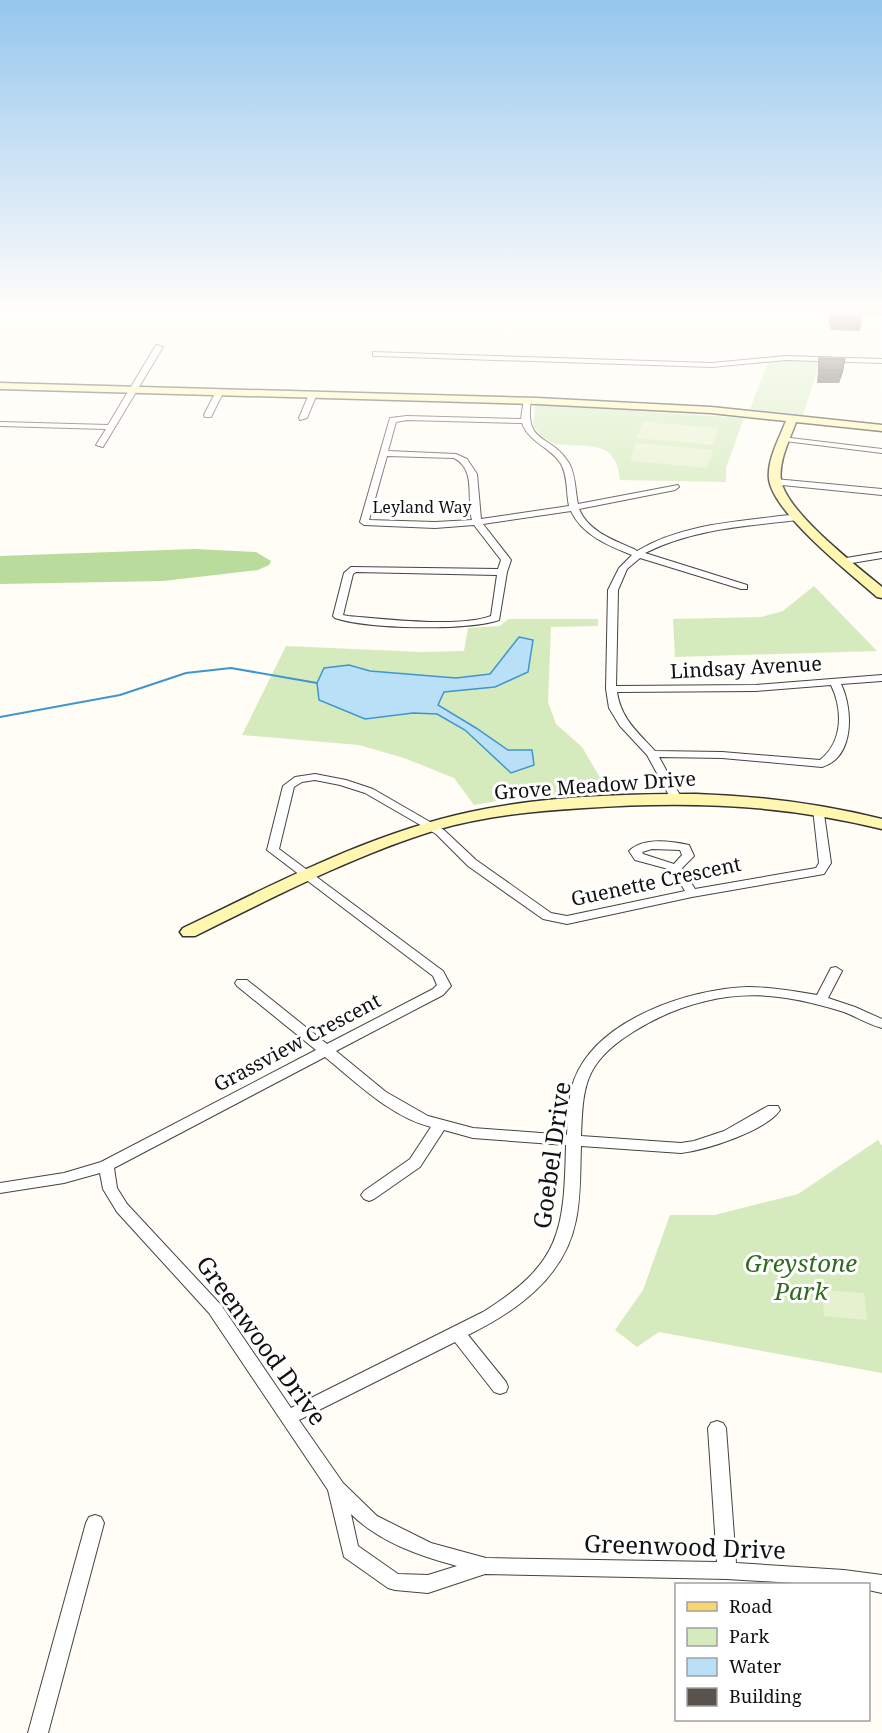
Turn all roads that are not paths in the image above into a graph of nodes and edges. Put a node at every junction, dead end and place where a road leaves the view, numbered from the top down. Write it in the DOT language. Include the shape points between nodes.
graph roads {
  1 [pos="132,391"];
  2 [pos="158,391"];
  3 [pos="219,393"];
  4 [pos="312,396"];
  5 [pos="526,400"];
  6 [pos="208,415"];
  7 [pos="303,418"];
  8 [pos="792,418"];
  9 [pos="523,421"];
  10 [pos="0,424"];
  11 [pos="111,427"];
  12 [pos="882,428"];
  13 [pos="785,439"];
  14 [pos="100,445"];
  15 [pos="882,451"];
  16 [pos="383,453"];
  17 [pos="775,482"];
  18 [pos="675,487"];
  19 [pos="882,492"];
  20 [pos="572,508"];
  21 [pos="798,518"];
  22 [pos="477,522"];
  23 [pos="639,554"];
  24 [pos="882,555"];
  25 [pos="846,561"];
  26 [pos="502,572"];
  27 [pos="744,587"];
  28 [pos="882,594"];
  29 [pos="882,678"];
  30 [pos="834,681"];
  31 [pos="610,689"];
  32 [pos="652,754"];
  33 [pos="675,797"];
  34 [pos="819,809"];
  35 [pos="882,824"];
  36 [pos="431,827"];
  37 [pos="676,868"];
  38 [pos="306,876"];
  39 [pos="692,892"];
  40 [pos="189,932"];
  41 [pos="836,971"];
  42 [pos="242,982"];
  43 [pos="821,1000"];
  44 [pos="882,1024"];
  45 [pos="327,1050"];
  46 [pos="773,1110"];
  47 [pos="439,1126"];
  48 [pos="572,1142"];
  49 [pos="106,1166"];
  50 [pos="0,1188"];
  51 [pos="369,1195"];
  52 [pos="457,1333"];
  53 [pos="500,1387"];
  54 [pos="289,1417"];
  55 [pos="717,1428"];
  56 [pos="337,1488"];
  57 [pos="96,1523"];
  58 [pos="486,1566"];
  59 [pos="727,1571"];
  60 [pos="882,1584"];
  61 [pos="38,1733"];
  1 -- 11 [label="street"];
  2 -- 3 [label="street"];
  3 -- 4 [label="street"];
  3 -- 6 [label="street"];
  4 -- 5 [label="street"];
  4 -- 7 [label="street"];
  5 -- 8 [label="street"];
  5 -- 9 [label="street"];
  8 -- 12 [label="street"];
  8 -- 13 [label="street"];
  9 -- 16 [label="street, Leyland Way" via="395,419"];
  9 -- 20 [label="street" via="533,436 567,465"];
  10 -- 11 [label="street"];
  11 -- 14 [label="street"];
  13 -- 15 [label="street"];
  13 -- 17 [label="street"];
  16 -- 22 [label="street" via="462,458 472,470"];
  16 -- 22 [label="street, Leyland Way" via="364,522"];
  17 -- 19 [label="street"];
  17 -- 21 [label="street"];
  18 -- 20 [label="street, Leyland Way"];
  20 -- 22 [label="street, Leyland Way"];
  20 -- 23 [label="street" via="583,525 597,536"];
  21 -- 23 [label="street" via="677,535"];
  21 -- 25 [label="street"];
  22 -- 26 [label="street" via="506,560"];
  23 -- 27 [label="street"];
  23 -- 31 [label="street" via="622,569 613,590"];
  24 -- 25 [label="street"];
  25 -- 28 [label="street"];
  26 -- 26 [label="street" via="354,569 349,573 338,616 347,620 416,622 494,620"];
  29 -- 30 [label="street, Lindsay Avenue"];
  30 -- 31 [label="street, Lindsay Avenue" via="756,688"];
  30 -- 32 [label="street" via="841,693 844,730 831,757 822,764"];
  31 -- 32 [label="street" via="618,716"];
  32 -- 33 [label="street"];
  33 -- 34 [label="street, Grove Meadow Drive"];
  33 -- 36 [label="street, Grove Meadow Drive" via="520,807"];
  34 -- 35 [label="street, Grove Meadow Drive"];
  34 -- 39 [label="street, Guenette Crescent" via="825,863 820,871"];
  36 -- 38 [label="street, Grove Meadow Drive"];
  36 -- 38 [label="street, Guenette Crescent" via="369,791 315,777 299,779 289,786 273,850"];
  36 -- 39 [label="street, Guenette Crescent" via="477,867 553,919 574,919"];
  37 -- 39 [label="street"];
  38 -- 40 [label="street, Grove Meadow Drive"];
  38 -- 45 [label="street, Grassview Crescent" via="438,974 444,986"];
  41 -- 43 [label="street"];
  42 -- 45 [label="street"];
  43 -- 44 [label="street, Goebel Drive" via="847,1007"];
  43 -- 48 [label="street, Goebel Drive" via="778,993 730,992 692,999 643,1018 597,1054 586,1069 579,1087"];
  45 -- 47 [label="street" via="406,1112"];
  45 -- 49 [label="street, Grassview Crescent"];
  46 -- 48 [label="street" via="729,1137 699,1147"];
  47 -- 48 [label="street"];
  47 -- 51 [label="street" via="416,1163"];
  48 -- 52 [label="street, Goebel Drive" via="570,1210 558,1251 519,1297"];
  49 -- 50 [label="street, Grassview Crescent" via="64,1178"];
  49 -- 54 [label="street, Greenwood Drive" via="110,1189 122,1208 215,1309"];
  52 -- 53 [label="street"];
  52 -- 54 [label="street, Goebel Drive"];
  54 -- 56 [label="street, Greenwood Drive"];
  55 -- 59 [label="street"];
  56 -- 58 [label="street, Greenwood Drive" via="371,1522 427,1550"];
  56 -- 58 [label="street, Greenwood Drive" via="350,1551 395,1582 428,1584"];
  57 -- 61 [label="street"];
  58 -- 59 [label="street, Greenwood Drive"];
  59 -- 60 [label="street, Greenwood Drive"];
}
